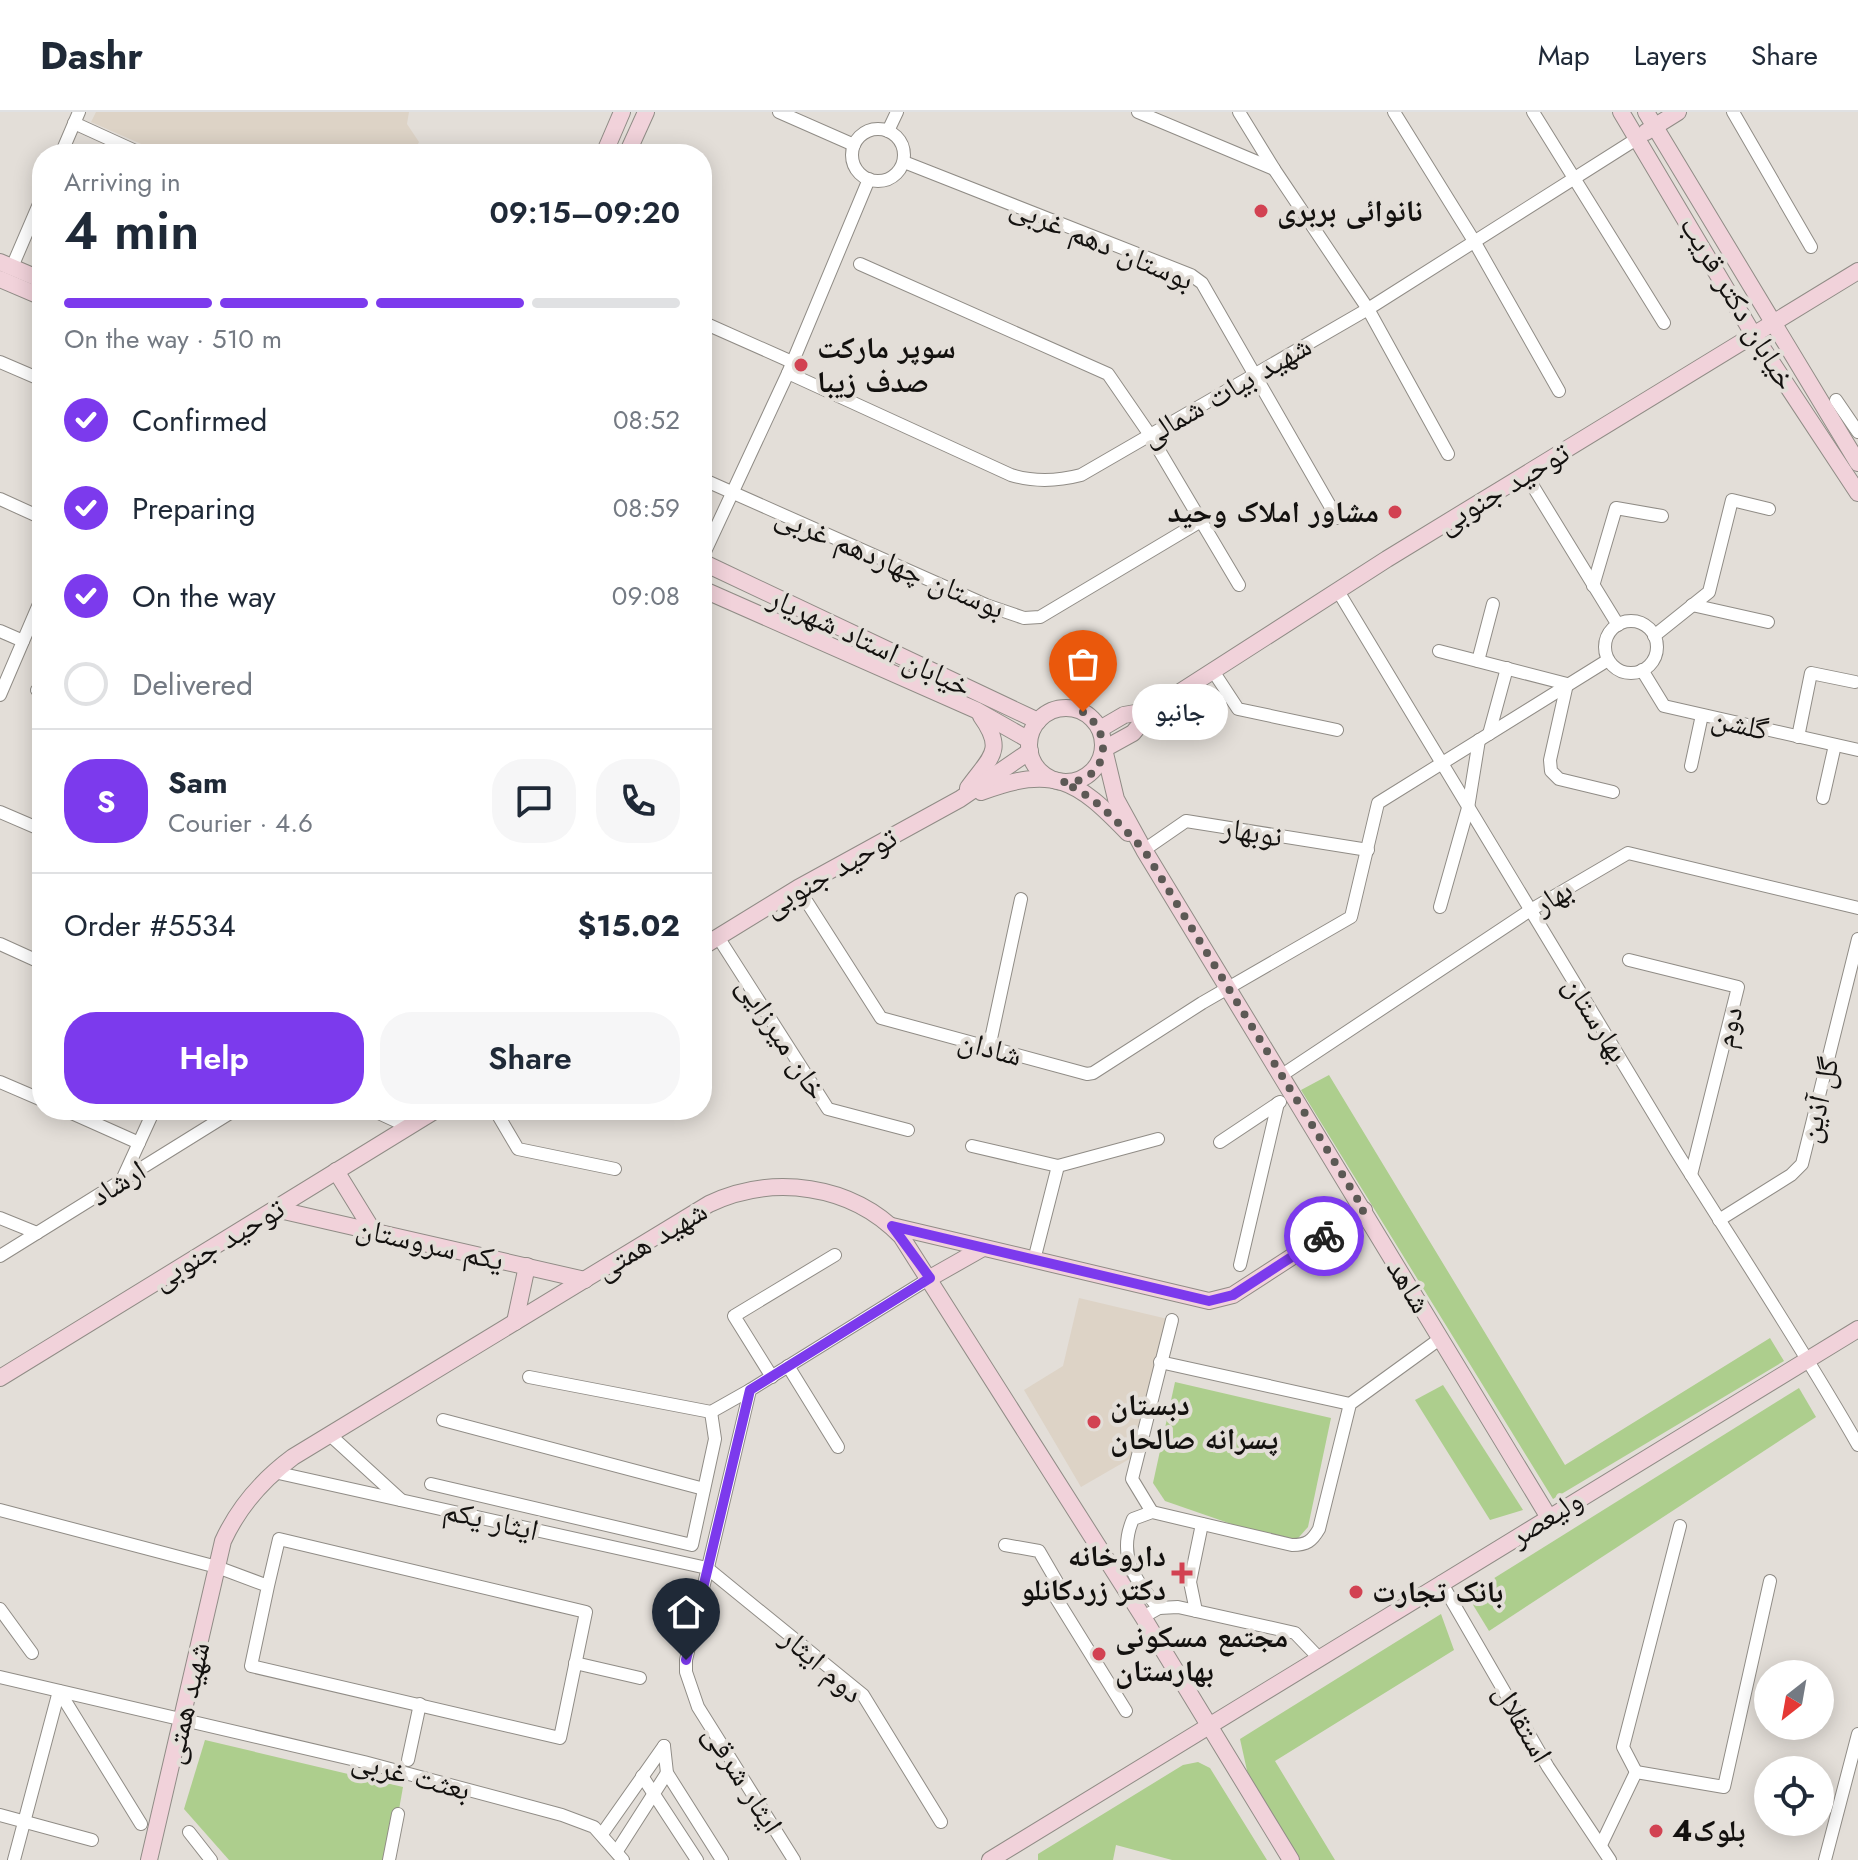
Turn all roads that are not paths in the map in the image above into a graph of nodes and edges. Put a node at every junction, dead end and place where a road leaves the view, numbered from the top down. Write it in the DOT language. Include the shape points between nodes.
graph roads {
  1 [pos="622,112"];
  2 [pos="646,112"];
  3 [pos="779,112"];
  4 [pos="897,112"];
  5 [pos="1138,112"];
  6 [pos="1239,112"];
  7 [pos="1394,112"];
  8 [pos="1533,112"];
  9 [pos="1621,112"];
  10 [pos="1678,112"];
  11 [pos="1733,112"];
  12 [pos="76,118"];
  13 [pos="1650,119"];
  14 [pos="888,131"];
  15 [pos="1638,138"];
  16 [pos="65,144"];
  17 [pos="124,144"];
  18 [pos="608,144"];
  19 [pos="632,144"];
  20 [pos="854,145"];
  21 [pos="904,162"];
  22 [pos="1274,169"];
  23 [pos="1574,177"];
  24 [pos="869,179"];
  25 [pos="32,216"];
  26 [pos="1474,241"];
  27 [pos="1811,247"];
  28 [pos="860,264"];
  29 [pos="4,269"];
  30 [pos="1858,271"];
  31 [pos="32,277"];
  32 [pos="32,290"];
  33 [pos="1368,309"];
  34 [pos="1664,323"];
  35 [pos="1773,323"];
  36 [pos="712,327"];
  37 [pos="1753,334"];
  38 [pos="0,362"];
  39 [pos="790,368"];
  40 [pos="32,376"];
  41 [pos="1255,376"];
  42 [pos="1559,391"];
  43 [pos="1836,400"];
  44 [pos="1858,432"];
  45 [pos="1150,435"];
  46 [pos="1448,454"];
  47 [pos="1858,463"];
  48 [pos="1526,475"];
  49 [pos="712,484"];
  50 [pos="1858,493"];
  51 [pos="733,494"];
  52 [pos="0,499"];
  53 [pos="1769,509"];
  54 [pos="32,513"];
  55 [pos="1662,516"];
  56 [pos="1337,518"];
  57 [pos="1201,521"];
  58 [pos="712,539"];
  59 [pos="712,566"];
  60 [pos="712,575"];
  61 [pos="731,576"];
  62 [pos="1239,585"];
  63 [pos="1593,586"];
  64 [pos="1338,591"];
  65 [pos="712,593"];
  66 [pos="1493,604"];
  67 [pos="1692,605"];
  68 [pos="32,620"];
  69 [pos="1768,622"];
  70 [pos="1618,625"];
  71 [pos="0,631"];
  72 [pos="1654,636"];
  73 [pos="23,641"];
  74 [pos="1439,651"];
  75 [pos="1608,660"];
  76 [pos="1478,661"];
  77 [pos="1507,668"];
  78 [pos="1642,670"];
  79 [pos="1213,671"];
  80 [pos="1855,682"];
  81 [pos="1567,684"];
  82 [pos="0,695"];
  83 [pos="976,710"];
  84 [pos="1152,710"];
  85 [pos="1702,715"];
  86 [pos="1038,721"];
  87 [pos="1100,729"];
  88 [pos="1337,730"];
  89 [pos="1484,737"];
  90 [pos="1798,737"];
  91 [pos="1030,745"];
  92 [pos="1835,745"];
  93 [pos="1104,749"];
  94 [pos="1858,750"];
  95 [pos="1441,763"];
  96 [pos="1691,766"];
  97 [pos="1054,779"];
  98 [pos="1613,792"];
  99 [pos="1823,798"];
  100 [pos="960,799"];
  101 [pos="1468,808"];
  102 [pos="0,812"];
  103 [pos="32,826"];
  104 [pos="1144,850"];
  105 [pos="1368,850"];
  106 [pos="798,888"];
  107 [pos="1021,899"];
  108 [pos="1440,907"];
  109 [pos="1858,908"];
  110 [pos="1529,911"];
  111 [pos="718,937"];
  112 [pos="1858,939"];
  113 [pos="712,941"];
  114 [pos="0,944"];
  115 [pos="32,958"];
  116 [pos="1629,960"];
  117 [pos="1229,988"];
  118 [pos="989,1048"];
  119 [pos="1282,1075"];
  120 [pos="0,1082"];
  121 [pos="1293,1093"];
  122 [pos="32,1096"];
  123 [pos="1278,1103"];
  124 [pos="87,1120"];
  125 [pos="149,1120"];
  126 [pos="219,1120"];
  127 [pos="394,1120"];
  128 [pos="420,1120"];
  129 [pos="501,1120"];
  130 [pos="409,1127"];
  131 [pos="908,1130"];
  132 [pos="1158,1139"];
  133 [pos="1220,1142"];
  134 [pos="139,1143"];
  135 [pos="972,1146"];
  136 [pos="1058,1166"];
  137 [pos="615,1169"];
  138 [pos="336,1171"];
  139 [pos="1691,1175"];
  140 [pos="122,1180"];
  141 [pos="275,1209"];
  142 [pos="1364,1210"];
  143 [pos="0,1218"];
  144 [pos="1719,1220"];
  145 [pos="892,1226"];
  146 [pos="373,1231"];
  147 [pos="37,1233"];
  148 [pos="983,1248"];
  149 [pos="835,1255"];
  150 [pos="0,1256"];
  151 [pos="1034,1260"];
  152 [pos="1240,1265"];
  153 [pos="527,1266"];
  154 [pos="930,1278"];
  155 [pos="585,1280"];
  156 [pos="1172,1320"];
  157 [pos="515,1322"];
  158 [pos="1858,1329"];
  159 [pos="1441,1338"];
  160 [pos="1809,1359"];
  161 [pos="1160,1362"];
  162 [pos="788,1366"];
  163 [pos="529,1377"];
  164 [pos="772,1377"];
  165 [pos="0,1378"];
  166 [pos="750,1390"];
  167 [pos="1350,1404"];
  168 [pos="711,1412"];
  169 [pos="443,1420"];
  170 [pos="330,1435"];
  171 [pos="1858,1445"];
  172 [pos="838,1447"];
  173 [pos="274,1472"];
  174 [pos="431,1484"];
  175 [pos="704,1489"];
  176 [pos="401,1500"];
  177 [pos="0,1510"];
  178 [pos="1152,1512"];
  179 [pos="1548,1516"];
  180 [pos="1202,1524"];
  181 [pos="1680,1526"];
  182 [pos="1005,1545"];
  183 [pos="217,1567"];
  184 [pos="707,1568"];
  185 [pos="1770,1581"];
  186 [pos="1441,1582"];
  187 [pos="268,1586"];
  188 [pos="1159,1608"];
  189 [pos="0,1609"];
  190 [pos="1196,1611"];
  191 [pos="1143,1617"];
  192 [pos="32,1653"];
  193 [pos="1320,1659"];
  194 [pos="575,1663"];
  195 [pos="0,1677"];
  196 [pos="640,1678"];
  197 [pos="59,1691"];
  198 [pos="420,1704"];
  199 [pos="1126,1711"];
  200 [pos="182,1721"];
  201 [pos="1210,1727"];
  202 [pos="1858,1734"];
  203 [pos="408,1760"];
  204 [pos="1636,1772"];
  205 [pos="667,1773"];
  206 [pos="642,1776"];
  207 [pos="654,1795"];
  208 [pos="398,1814"];
  209 [pos="0,1815"];
  210 [pos="25,1822"];
  211 [pos="941,1822"];
  212 [pos="141,1824"];
  213 [pos="189,1832"];
  214 [pos="602,1834"];
  215 [pos="92,1840"];
  216 [pos="1601,1845"];
  217 [pos="620,1855"];
  218 [pos="1009,1855"];
  219 [pos="14,1860"];
  220 [pos="149,1860"];
  221 [pos="211,1860"];
  222 [pos="389,1860"];
  223 [pos="697,1860"];
  224 [pos="722,1860"];
  225 [pos="794,1860"];
  226 [pos="990,1860"];
  227 [pos="1291,1860"];
  228 [pos="1610,1860"];
  229 [pos="1825,1860"];
  1 -- 18 [label="street"];
  2 -- 19 [label="street"];
  3 -- 20 [label="street"];
  4 -- 14 [label="street"];
  5 -- 22 [label="street"];
  6 -- 22 [label="street"];
  7 -- 26 [label="street"];
  8 -- 23 [label="street"];
  9 -- 15 [label="street, خیابان دکتر قریب"];
  10 -- 13 [label="street"];
  11 -- 27 [label="street"];
  12 -- 16 [label="street"];
  12 -- 17 [label="street"];
  13 -- 15 [label="street"];
  13 -- 35 [label="street, خیابان دکتر قریب"];
  14 -- 20 [label="street" via="872,129"];
  14 -- 21 [label="street" via="903,147"];
  15 -- 23 [label="street, شهید بیات شمالی"];
  15 -- 37 [label="street, خیابان دکتر قریب"];
  20 -- 24 [label="street" via="856,169"];
  21 -- 24 [label="street" via="886,180"];
  21 -- 41 [label="street, بوستان دهم غربی" via="1196,278"];
  22 -- 33 [label="street"];
  23 -- 26 [label="street, شهید بیات شمالی"];
  23 -- 34 [label="street"];
  24 -- 39 [label="street"];
  25 -- 29 [label="street"];
  26 -- 33 [label="street, شهید بیات شمالی"];
  26 -- 42 [label="street"];
  28 -- 45 [label="street" via="1103,370"];
  29 -- 31 [label="street"];
  29 -- 32 [label="street"];
  30 -- 35 [label="street, توحید جنوبی"];
  33 -- 41 [label="street, شهید بیات شمالی"];
  33 -- 46 [label="street"];
  35 -- 37 [label="street, توحید جنوبی"];
  35 -- 47 [label="street, خیابان دکتر قریب"];
  36 -- 39 [label="street, شهید بیات شمالی"];
  37 -- 48 [label="street, توحید جنوبی"];
  37 -- 50 [label="street, خیابان دکتر قریب"];
  38 -- 40 [label="street"];
  39 -- 45 [label="street, شهید بیات شمالی" via="1023,479 1081,475"];
  39 -- 51 [label="street"];
  41 -- 45 [label="street, شهید بیات شمالی"];
  41 -- 56 [label="street, بوستان دهم غربی"];
  43 -- 44 [label="street"];
  45 -- 57 [label="street"];
  48 -- 63 [label="street"];
  48 -- 64 [label="street, توحید جنوبی"];
  49 -- 51 [label="street, بوستان چهاردهم غربی"];
  51 -- 57 [label="street, بوستان چهاردهم غربی" via="1024,618 1040,617"];
  51 -- 58 [label="street"];
  52 -- 54 [label="street"];
  53 -- 67 [label="street" via="1732,500 1709,592"];
  55 -- 63 [label="street" via="1616,508"];
  57 -- 62 [label="street"];
  59 -- 61 [label="street, خیابان استاد شهریار"];
  60 -- 61 [label="street"];
  61 -- 86 [label="street, خیابان استاد شهریار"];
  63 -- 70 [label="street"];
  64 -- 79 [label="street, توحید جنوبی"];
  64 -- 95 [label="street, بهارستان"];
  65 -- 83 [label="street, خیابان استاد شهریار"];
  66 -- 76 [label="street"];
  67 -- 69 [label="street"];
  67 -- 72 [label="street"];
  68 -- 73 [label="street"];
  70 -- 72 [label="street" via="1633,621"];
  70 -- 75 [label="street" via="1606,639"];
  71 -- 73 [label="street"];
  72 -- 78 [label="street" via="1656,654"];
  73 -- 82 [label="street"];
  74 -- 76 [label="street"];
  75 -- 78 [label="street" via="1623,672"];
  75 -- 81 [label="street, شادان"];
  76 -- 77 [label="street"];
  77 -- 81 [label="street"];
  77 -- 89 [label="street"];
  78 -- 85 [label="street, گلشن" via="1664,706"];
  79 -- 84 [label="street, توحید جنوبی"];
  79 -- 88 [label="street" via="1238,709"];
  80 -- 90 [label="street" via="1811,673"];
  81 -- 89 [label="street, شادان"];
  81 -- 98 [label="street" via="1551,771 1559,779"];
  83 -- 91 [label="street, خیابان استاد شهریار"];
  83 -- 100 [label="street" via="992,731 994,751"];
  84 -- 87 [label="street, توحید جنوبی" via="1124,715"];
  84 -- 93 [label="street, توحید جنوبی" via="1133,733"];
  85 -- 90 [label="street, گلشن"];
  85 -- 96 [label="street"];
  86 -- 87 [label="street" via="1047,713 1071,708"];
  86 -- 91 [label="street"];
  87 -- 93 [label="street"];
  89 -- 95 [label="street, شادان"];
  89 -- 101 [label="street"];
  90 -- 92 [label="street, گلشن"];
  91 -- 97 [label="street" via="1038,770"];
  91 -- 100 [label="street, توحید جنوبی"];
  92 -- 94 [label="street, گلشن"];
  92 -- 99 [label="street"];
  93 -- 97 [label="street" via="1093,772 1083,779"];
  93 -- 104 [label="street" via="1116,799"];
  95 -- 101 [label="street, بهارستان"];
  95 -- 105 [label="street, شادان" via="1378,803"];
  97 -- 100 [label="street, توحید جنوبی" via="1019,779"];
  97 -- 104 [label="street" via="1083,790"];
  100 -- 106 [label="street, توحید جنوبی"];
  101 -- 108 [label="street"];
  101 -- 110 [label="street, بهارستان"];
  102 -- 103 [label="street"];
  104 -- 105 [label="street, نوبهار" via="1186,821"];
  104 -- 117 [label="street, شاهد"];
  105 -- 117 [label="street, شادان" via="1351,917"];
  106 -- 111 [label="street, توحید جنوبی"];
  106 -- 118 [label="street, شادان" via="881,1018"];
  107 -- 118 [label="street"];
  109 -- 110 [label="street, بهار" via="1628,853"];
  110 -- 119 [label="street, بهار"];
  110 -- 139 [label="street, بهارستان"];
  111 -- 113 [label="street, توحید جنوبی"];
  111 -- 131 [label="street, خان میرزایی" via="828,1109"];
  112 -- 144 [label="street, گل آذین" via="1802,1164"];
  114 -- 115 [label="street"];
  116 -- 139 [label="street, دوم" via="1738,987"];
  117 -- 118 [label="street, شادان" via="1093,1073"];
  117 -- 119 [label="street, شاهد"];
  119 -- 121 [label="street, شاهد"];
  120 -- 122 [label="street"];
  121 -- 123 [label="street"];
  121 -- 142 [label="street, شاهد"];
  123 -- 133 [label="street"];
  123 -- 152 [label="street"];
  124 -- 134 [label="street"];
  125 -- 134 [label="street"];
  126 -- 140 [label="street, ارشاد"];
  127 -- 130 [label="street"];
  128 -- 130 [label="street, توحید جنوبی"];
  129 -- 137 [label="street" via="518,1149"];
  130 -- 138 [label="street, توحید جنوبی"];
  132 -- 136 [label="street"];
  134 -- 140 [label="street"];
  135 -- 136 [label="street"];
  136 -- 151 [label="street"];
  138 -- 141 [label="street, توحید جنوبی"];
  138 -- 146 [label="street"];
  139 -- 144 [label="street, بهارستان"];
  140 -- 147 [label="street, ارشاد"];
  141 -- 146 [label="street, یکم سروستان"];
  141 -- 165 [label="street, توحید جنوبی"];
  142 -- 151 [label="street" via="1222,1300 1186,1297"];
  142 -- 159 [label="street, شاهد"];
  143 -- 147 [label="street"];
  144 -- 160 [label="street, بهارستان"];
  145 -- 148 [label="street"];
  145 -- 154 [label="street, شهید همتی"];
  145 -- 155 [label="street, شهید همتی" via="834,1194 796,1186 762,1187 709,1204"];
  146 -- 153 [label="street, یکم سروستان"];
  147 -- 150 [label="street, ارشاد"];
  148 -- 151 [label="street"];
  148 -- 154 [label="street"];
  149 -- 164 [label="street" via="734,1316"];
  153 -- 155 [label="street, یکم سروستان"];
  153 -- 157 [label="street"];
  154 -- 162 [label="street"];
  154 -- 191 [label="street, شهید همتی"];
  155 -- 157 [label="street, شهید همتی"];
  156 -- 161 [label="street"];
  157 -- 170 [label="street, شهید همتی"];
  158 -- 160 [label="street, ولیعصر"];
  159 -- 167 [label="street"];
  159 -- 179 [label="street, شاهد"];
  160 -- 171 [label="street, بهارستان"];
  160 -- 179 [label="street, ولیعصر"];
  161 -- 167 [label="street"];
  161 -- 178 [label="street" via="1132,1479"];
  162 -- 164 [label="street"];
  162 -- 172 [label="street"];
  163 -- 168 [label="street"];
  164 -- 166 [label="street"];
  166 -- 168 [label="street"];
  166 -- 184 [label="street, ایثار شرقی"];
  167 -- 180 [label="street" via="1313,1539 1292,1545"];
  168 -- 175 [label="street" via="715,1439"];
  169 -- 175 [label="street"];
  170 -- 173 [label="street, شهید همتی"];
  170 -- 176 [label="street"];
  173 -- 176 [label="street, ایثار یکم"];
  173 -- 183 [label="street, شهید همتی" via="233,1520"];
  174 -- 175 [label="street" via="692,1545"];
  176 -- 184 [label="street, ایثار یکم"];
  177 -- 183 [label="street"];
  178 -- 180 [label="street"];
  178 -- 188 [label="street" via="1133,1519 1127,1544 1137,1583"];
  179 -- 186 [label="street, ولیعصر"];
  180 -- 190 [label="street" via="1190,1582"];
  181 -- 204 [label="street" via="1623,1747"];
  182 -- 199 [label="street" via="1039,1551 1057,1582 1056,1598"];
  183 -- 187 [label="street"];
  183 -- 200 [label="street, شهید همتی"];
  184 -- 211 [label="street, دوم ایثار" via="863,1695"];
  184 -- 225 [label="street, ایثار شرقی" via="686,1660 689,1684 698,1707"];
  185 -- 204 [label="street" via="1724,1787"];
  186 -- 193 [label="street, ولیعصر"];
  186 -- 216 [label="street, استقلال" via="1548,1767"];
  187 -- 194 [label="street" via="279,1539 586,1612"];
  187 -- 198 [label="street" via="251,1666"];
  188 -- 190 [label="street"];
  188 -- 191 [label="street"];
  189 -- 192 [label="street"];
  190 -- 193 [label="street" via="1295,1633"];
  191 -- 201 [label="street, شهید همتی"];
  193 -- 201 [label="street, ولیعصر"];
  194 -- 196 [label="street"];
  194 -- 198 [label="street" via="560,1738"];
  195 -- 197 [label="street, بعثت غربی"];
  197 -- 200 [label="street, بعثت غربی"];
  197 -- 210 [label="street"];
  197 -- 212 [label="street"];
  198 -- 203 [label="street"];
  200 -- 214 [label="street, بعثت غربی" via="547,1811"];
  200 -- 220 [label="street, شهید همتی"];
  201 -- 218 [label="street, ولیعصر"];
  201 -- 227 [label="street, شهید همتی"];
  202 -- 229 [label="street"];
  204 -- 216 [label="street"];
  205 -- 206 [label="street" via="664,1746"];
  205 -- 207 [label="street"];
  205 -- 224 [label="street"];
  206 -- 207 [label="street"];
  206 -- 214 [label="street"];
  207 -- 217 [label="street"];
  207 -- 223 [label="street"];
  208 -- 222 [label="street"];
  209 -- 210 [label="street"];
  210 -- 215 [label="street"];
  210 -- 219 [label="street"];
  213 -- 221 [label="street"];
  214 -- 217 [label="street, بعثت غربی"];
  216 -- 228 [label="street, استقلال"];
  218 -- 226 [label="street, ولیعصر"];
}
